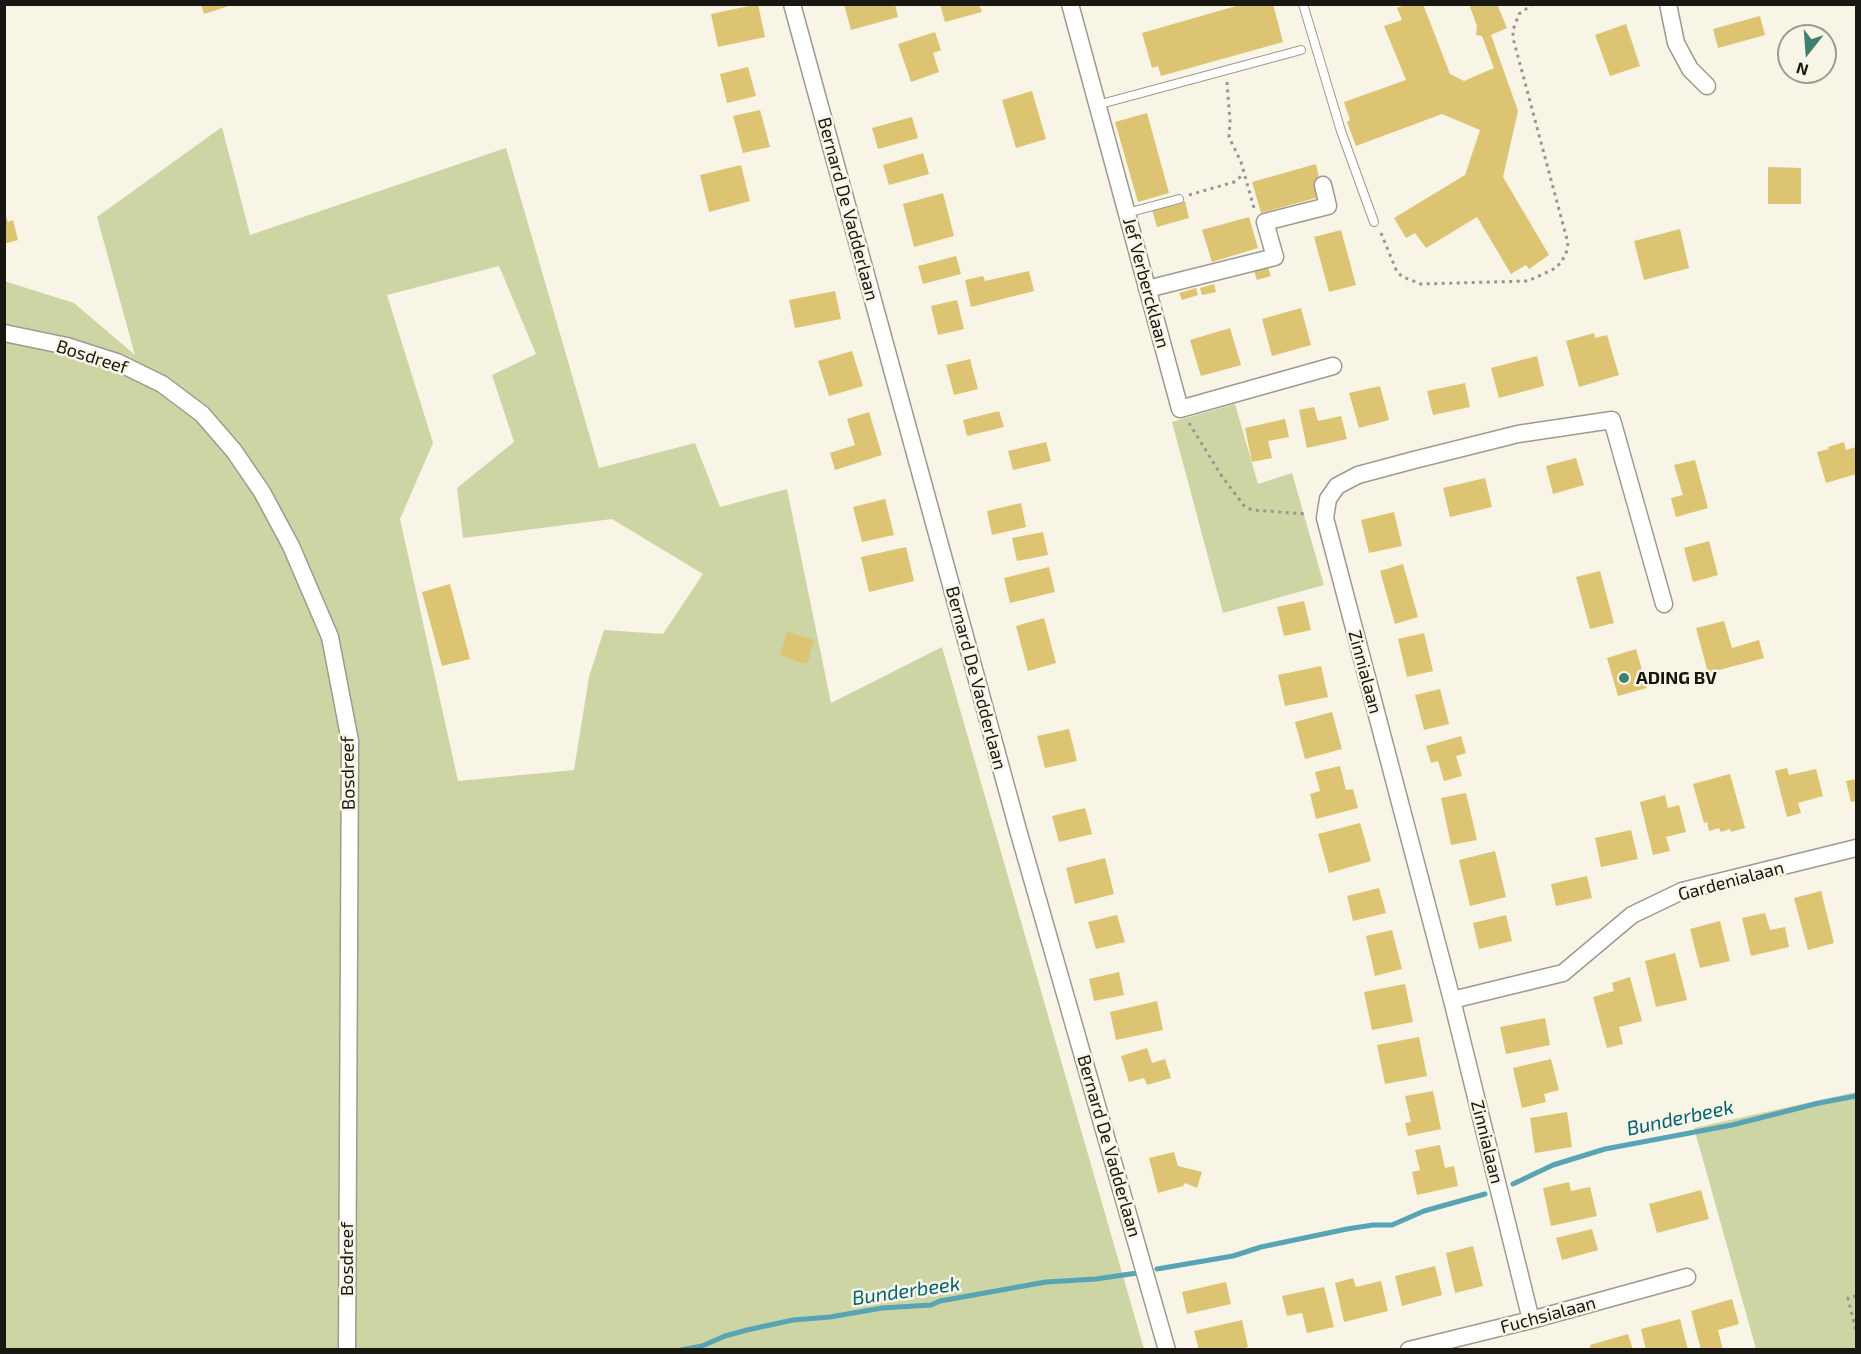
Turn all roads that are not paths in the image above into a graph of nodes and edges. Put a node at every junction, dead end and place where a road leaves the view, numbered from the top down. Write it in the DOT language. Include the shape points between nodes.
graph roads {
  1 [pos="792,4"];
  2 [pos="1070,4"];
  3 [pos="1303,4"];
  4 [pos="1668,4"];
  5 [pos="1301,50"];
  6 [pos="1707,86"];
  7 [pos="1097,105"];
  8 [pos="1323,185"];
  9 [pos="1179,199"];
  10 [pos="1126,213"];
  11 [pos="1374,222"];
  12 [pos="1147,289"];
  13 [pos="4,333"];
  14 [pos="1333,366"];
  15 [pos="1664,604"];
  16 [pos="1857,848"];
  17 [pos="1452,1000"];
  18 [pos="1687,1277"];
  19 [pos="1532,1320"];
  20 [pos="347,1350"];
  21 [pos="1167,1350"];
  22 [pos="1409,1350"];
  1 -- 21 [label="street, Bernard De Vadderlaan" via="1018,830"];
  2 -- 7 [label="street, Jef Verbercklaan"];
  3 -- 11 [label="lane" via="1341,131"];
  4 -- 6 [label="street" via="1676,43 1690,69"];
  5 -- 7 [label="lane"];
  7 -- 10 [label="street, Jef Verbercklaan"];
  8 -- 12 [label="street" via="1328,206 1265,222 1275,257"];
  9 -- 10 [label="lane"];
  10 -- 12 [label="street, Jef Verbercklaan"];
  12 -- 14 [label="street, Jef Verbercklaan" via="1180,409"];
  13 -- 20 [label="street, Bosdreef" via="67,346 117,362 162,384 202,414 262,492 291,546 330,637 350,741"];
  15 -- 17 [label="street, Zinnialaan" via="1612,420 1518,434 1358,475 1337,486 1328,499 1325,518"];
  16 -- 17 [label="street, Gardenialaan" via="1682,891 1632,915 1563,973"];
  17 -- 19 [label="street, Zinnialaan"];
  18 -- 19 [label="street, Fuchsialaan"];
  19 -- 22 [label="street, Fuchsialaan"];
}
